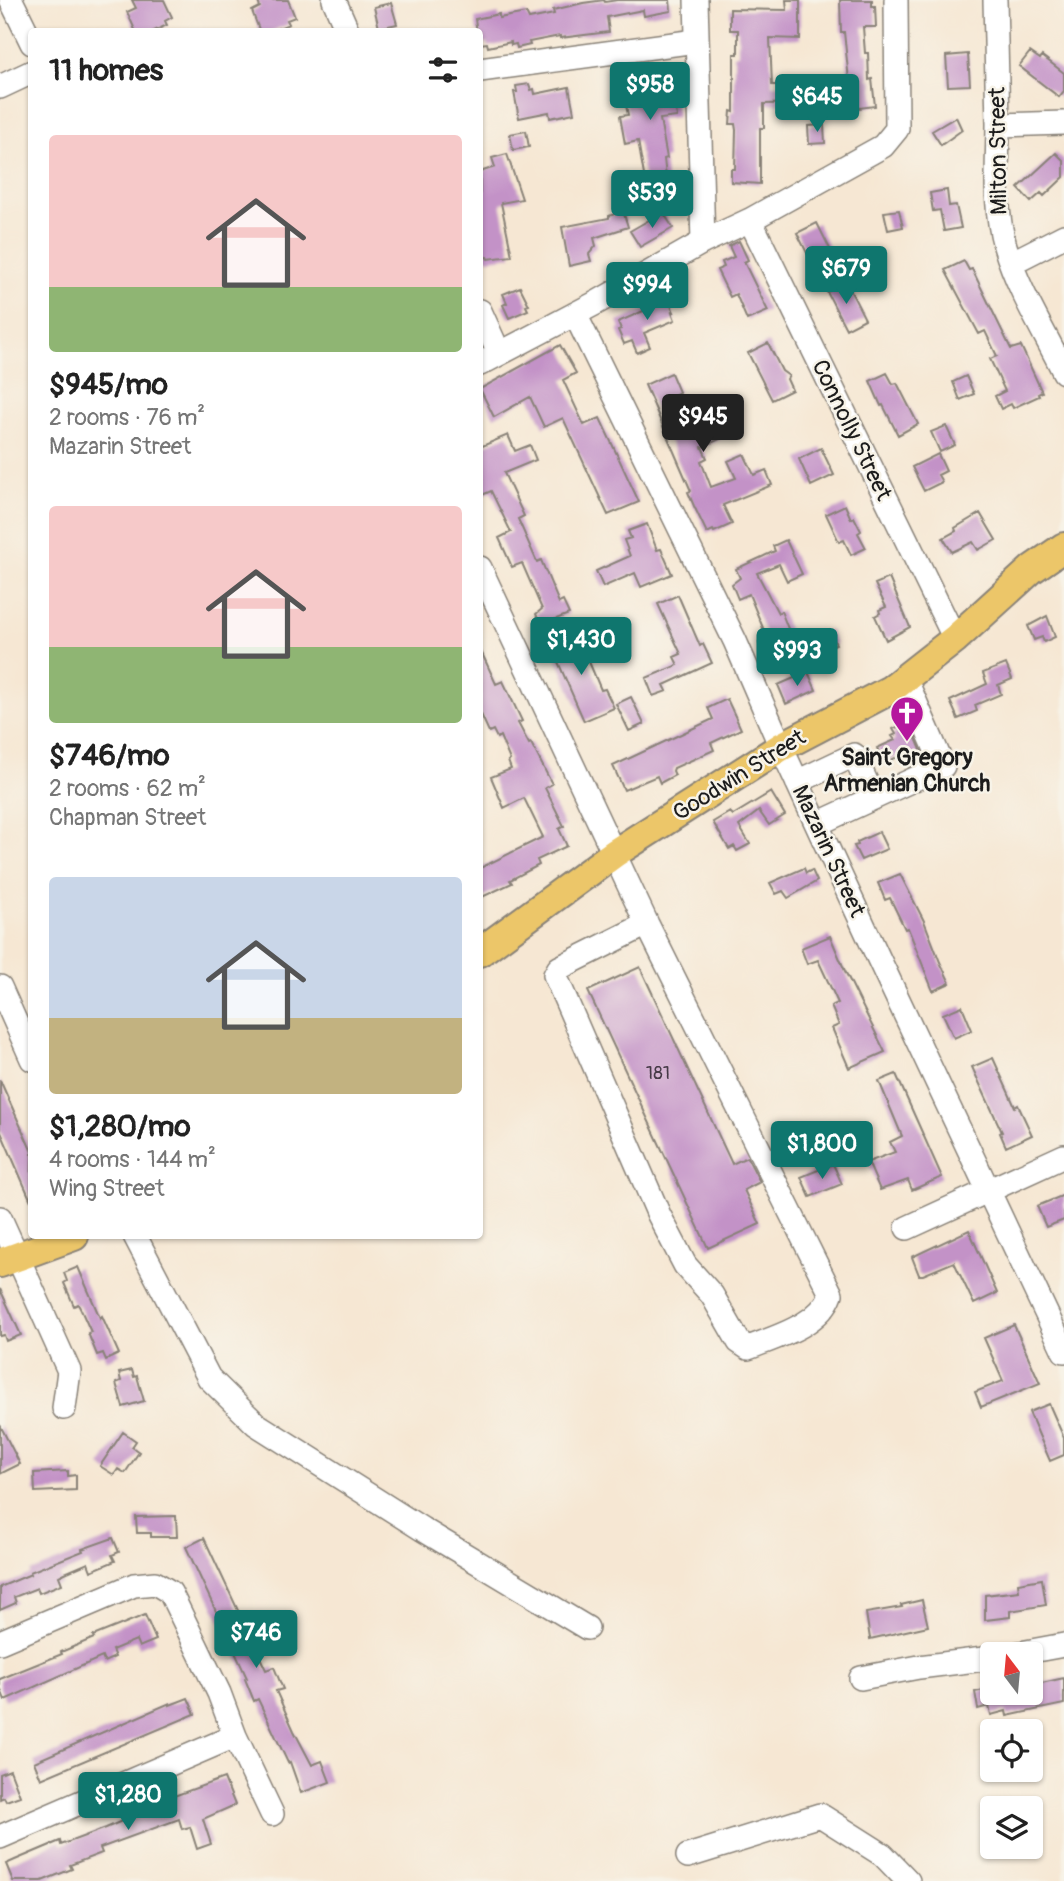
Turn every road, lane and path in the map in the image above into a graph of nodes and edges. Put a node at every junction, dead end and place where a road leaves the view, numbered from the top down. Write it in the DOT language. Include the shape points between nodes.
graph roads {
  1 [pos="11,0"];
  2 [pos="334,0"];
  3 [pos="696,0"];
  4 [pos="896,0"];
  5 [pos="995,0"];
  6 [pos="346,28"];
  7 [pos="28,35"];
  8 [pos="696,41"];
  9 [pos="483,70"];
  10 [pos="28,74"];
  11 [pos="0,87"];
  12 [pos="1064,122"];
  13 [pos="998,125"];
  14 [pos="750,220"];
  15 [pos="1064,236"];
  16 [pos="703,242"];
  17 [pos="1011,262"];
  18 [pos="575,314"];
  19 [pos="483,327"];
  20 [pos="489,358"];
  21 [pos="1064,372"];
  22 [pos="1064,547"];
  23 [pos="483,574"];
  24 [pos="955,639"];
  25 [pos="905,678"];
  26 [pos="781,747"];
  27 [pos="797,782"];
  28 [pos="873,797"];
  29 [pos="817,824"];
  30 [pos="615,853"];
  31 [pos="647,925"];
  32 [pos="483,951"];
  33 [pos="0,987"];
  34 [pos="28,1050"];
  35 [pos="1064,1156"];
  36 [pos="989,1190"];
  37 [pos="0,1218"];
  38 [pos="907,1228"];
  39 [pos="66,1239"];
  40 [pos="137,1239"];
  41 [pos="9,1260"];
  42 [pos="1064,1351"];
  43 [pos="64,1408"];
  44 [pos="587,1628"];
  45 [pos="0,1642"];
  46 [pos="1064,1645"];
  47 [pos="1043,1649"];
  48 [pos="980,1659"];
  49 [pos="861,1678"];
  50 [pos="235,1736"];
  51 [pos="272,1814"];
  52 [pos="0,1837"];
  53 [pos="688,1856"];
  54 [pos="908,1881"];
  1 -- 7 [label="street"];
  2 -- 6 [label="street"];
  3 -- 8 [label="street"];
  4 -- 14 [label="street" via="897,130 883,146"];
  5 -- 13 [label="street, Milton Street"];
  8 -- 9 [label="street"];
  8 -- 16 [label="street"];
  10 -- 11 [label="street"];
  12 -- 13 [label="street"];
  13 -- 17 [label="street, Milton Street" via="997,207"];
  14 -- 16 [label="street"];
  14 -- 24 [label="street, Connolly Street"];
  15 -- 17 [label="street"];
  16 -- 18 [label="street"];
  17 -- 21 [label="street, Milton Street"];
  18 -- 20 [label="street"];
  18 -- 26 [label="street, Mazarin Street" via="735,641"];
  19 -- 20 [label="street"];
  22 -- 24 [label="main road, Goodwin Street" via="1032,569"];
  23 -- 30 [label="street"];
  24 -- 25 [label="main road, Goodwin Street"];
  25 -- 26 [label="main road, Goodwin Street"];
  25 -- 28 [label="street" via="943,766"];
  26 -- 27 [label="street, Mazarin Street"];
  26 -- 30 [label="main road, Goodwin Street"];
  27 -- 28 [label="street" via="854,755"];
  27 -- 29 [label="street, Mazarin Street"];
  28 -- 29 [label="street"];
  29 -- 36 [label="street, Mazarin Street"];
  30 -- 31 [label="street"];
  30 -- 32 [label="main road, Goodwin Street"];
  31 -- 31 [label="street" via="831,1294 811,1318 748,1348 738,1342 712,1295 685,1265 659,1215 555,975 559,968"];
  33 -- 34 [label="street"];
  35 -- 36 [label="street"];
  36 -- 38 [label="street"];
  36 -- 42 [label="street, Mazarin Street"];
  37 -- 41 [label="street"];
  39 -- 41 [label="main road"];
  40 -- 44 [label="street" via="209,1378 256,1424"];
  41 -- 43 [label="street" via="69,1371"];
  45 -- 50 [label="street" via="134,1585 155,1583 170,1592"];
  46 -- 47 [label="street"];
  48 -- 49 [label="street"];
  50 -- 51 [label="street"];
  50 -- 52 [label="street"];
  53 -- 54 [label="street" via="820,1815 883,1855"];
}
